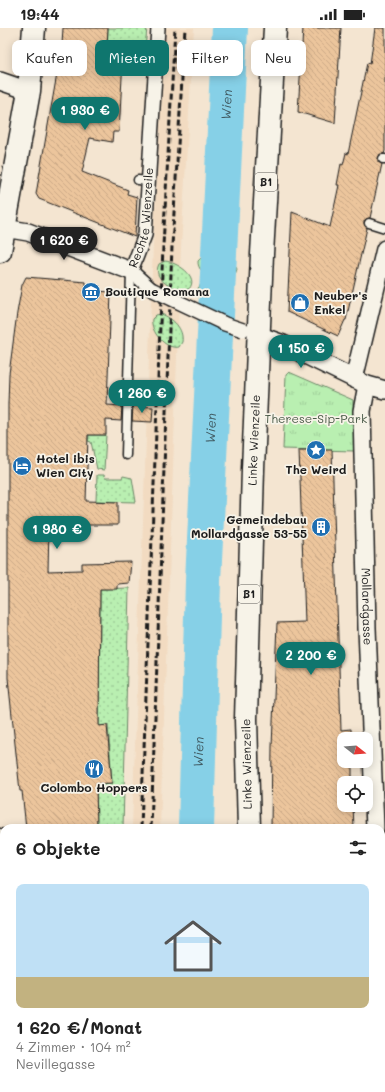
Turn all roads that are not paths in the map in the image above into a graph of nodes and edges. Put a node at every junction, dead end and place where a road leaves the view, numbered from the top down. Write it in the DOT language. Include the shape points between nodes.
graph roads {
  1 [pos="34,28"];
  2 [pos="158,28"];
  3 [pos="275,28"];
  4 [pos="0,81"];
  5 [pos="30,91"];
  6 [pos="368,223"];
  7 [pos="4,228"];
  8 [pos="385,228"];
  9 [pos="385,249"];
  10 [pos="0,251"];
  11 [pos="131,271"];
  12 [pos="250,332"];
  13 [pos="360,382"];
  14 [pos="385,390"];
  15 [pos="126,455"];
  16 [pos="249,824"];
  17 [pos="375,824"];
  1 -- 5 [label="main road"];
  2 -- 11 [label="street, Rechte Wienzeile" via="143,181 145,235"];
  3 -- 12 [label="main road, Linke Wienzeile / B1"];
  4 -- 5 [label="street"];
  5 -- 7 [label="main road"];
  6 -- 8 [label="lane"];
  7 -- 10 [label="main road"];
  7 -- 11 [label="street" via="28,232"];
  9 -- 13 [label="street, Mollardgasse"];
  11 -- 12 [label="street, bridge" via="151,289 225,324"];
  11 -- 15 [label="lane, Rechte Wienzeile"];
  12 -- 13 [label="street" via="283,344"];
  12 -- 16 [label="main road, Linke Wienzeile / B1" via="246,719"];
  13 -- 14 [label="street"];
  13 -- 17 [label="street, Mollardgasse"];
}
